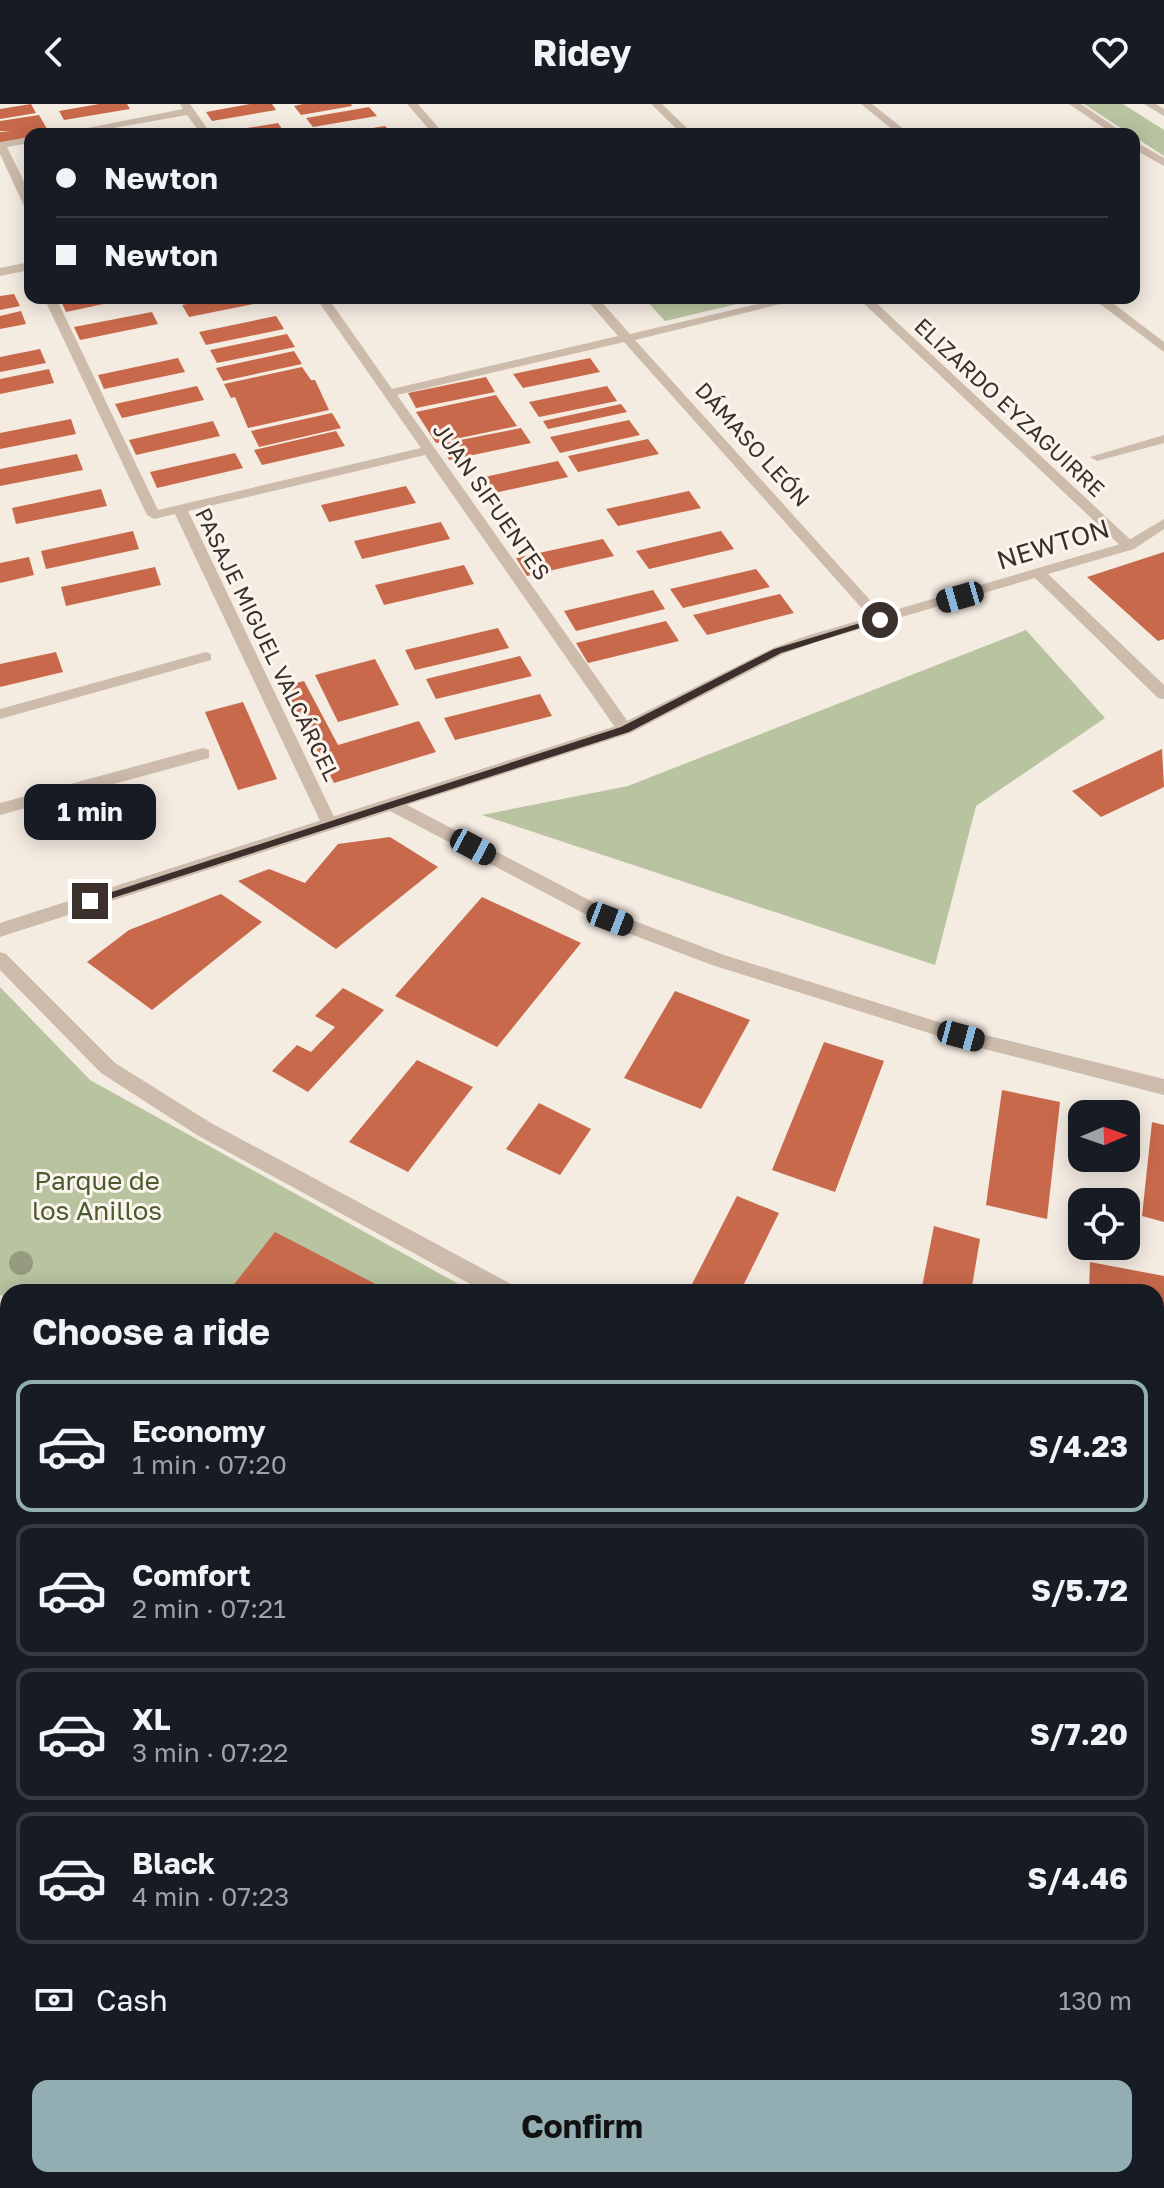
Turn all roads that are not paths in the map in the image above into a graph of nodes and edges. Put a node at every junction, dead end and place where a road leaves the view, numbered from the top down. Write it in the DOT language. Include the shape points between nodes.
graph roads {
  1 [pos="412,104"];
  2 [pos="656,104"];
  3 [pos="866,104"];
  4 [pos="1074,104"];
  5 [pos="1149,104"];
  6 [pos="187,107"];
  7 [pos="1164,113"];
  8 [pos="90,128"];
  9 [pos="202,128"];
  10 [pos="434,128"];
  11 [pos="682,128"];
  12 [pos="897,128"];
  13 [pos="1111,128"];
  14 [pos="24,141"];
  15 [pos="0,145"];
  16 [pos="1140,148"];
  17 [pos="1164,163"];
  18 [pos="24,194"];
  19 [pos="24,267"];
  20 [pos="0,272"];
  21 [pos="53,304"];
  22 [pos="326,304"];
  23 [pos="597,304"];
  24 [pos="774,304"];
  25 [pos="870,304"];
  26 [pos="1106,304"];
  27 [pos="629,338"];
  28 [pos="1164,348"];
  29 [pos="390,393"];
  30 [pos="1164,439"];
  31 [pos="429,450"];
  32 [pos="1097,457"];
  33 [pos="180,509"];
  34 [pos="1160,528"];
  35 [pos="1129,546"];
  36 [pos="1039,574"];
  37 [pos="880,620"];
  38 [pos="206,657"];
  39 [pos="1164,694"];
  40 [pos="0,714"];
  41 [pos="625,729"];
  42 [pos="203,754"];
  43 [pos="391,804"];
  44 [pos="0,809"];
  45 [pos="329,823"];
  46 [pos="0,930"];
  47 [pos="0,959"];
  48 [pos="1164,1087"];
  49 [pos="490,1284"];
  1 -- 10 [label="street"];
  2 -- 11 [label="street"];
  3 -- 12 [label="street"];
  4 -- 13 [label="street"];
  5 -- 7 [label="street"];
  6 -- 8 [label="street"];
  6 -- 9 [label="street"];
  14 -- 15 [label="street"];
  15 -- 18 [label="street"];
  16 -- 17 [label="street"];
  19 -- 20 [label="street"];
  21 -- 33 [label="street, PASAJE MIGUEL VALCÁRCEL" via="154,515"];
  22 -- 29 [label="street, JUAN SIFUENTES"];
  23 -- 27 [label="street, DÁMASO LEÓN"];
  24 -- 27 [label="street"];
  25 -- 35 [label="street, ELIZARDO EYZAGUIRRE"];
  26 -- 28 [label="street"];
  27 -- 29 [label="street"];
  27 -- 37 [label="street, DÁMASO LEÓN"];
  29 -- 31 [label="street, JUAN SIFUENTES"];
  30 -- 32 [label="street"];
  31 -- 33 [label="street"];
  31 -- 41 [label="street, JUAN SIFUENTES"];
  33 -- 45 [label="street, PASAJE MIGUEL VALCÁRCEL"];
  34 -- 35 [label="street, NEWTON"];
  35 -- 36 [label="street, NEWTON"];
  36 -- 37 [label="street, NEWTON"];
  36 -- 39 [label="street"];
  37 -- 41 [label="street, NEWTON" via="778,651"];
  38 -- 40 [label="street"];
  41 -- 43 [label="street, NEWTON"];
  42 -- 44 [label="street"];
  43 -- 45 [label="street, NEWTON"];
  43 -- 48 [label="street" via="610,919 718,960 961,1036"];
  45 -- 46 [label="street, NEWTON"];
  47 -- 49 [label="street" via="108,1068 204,1129"];
}
